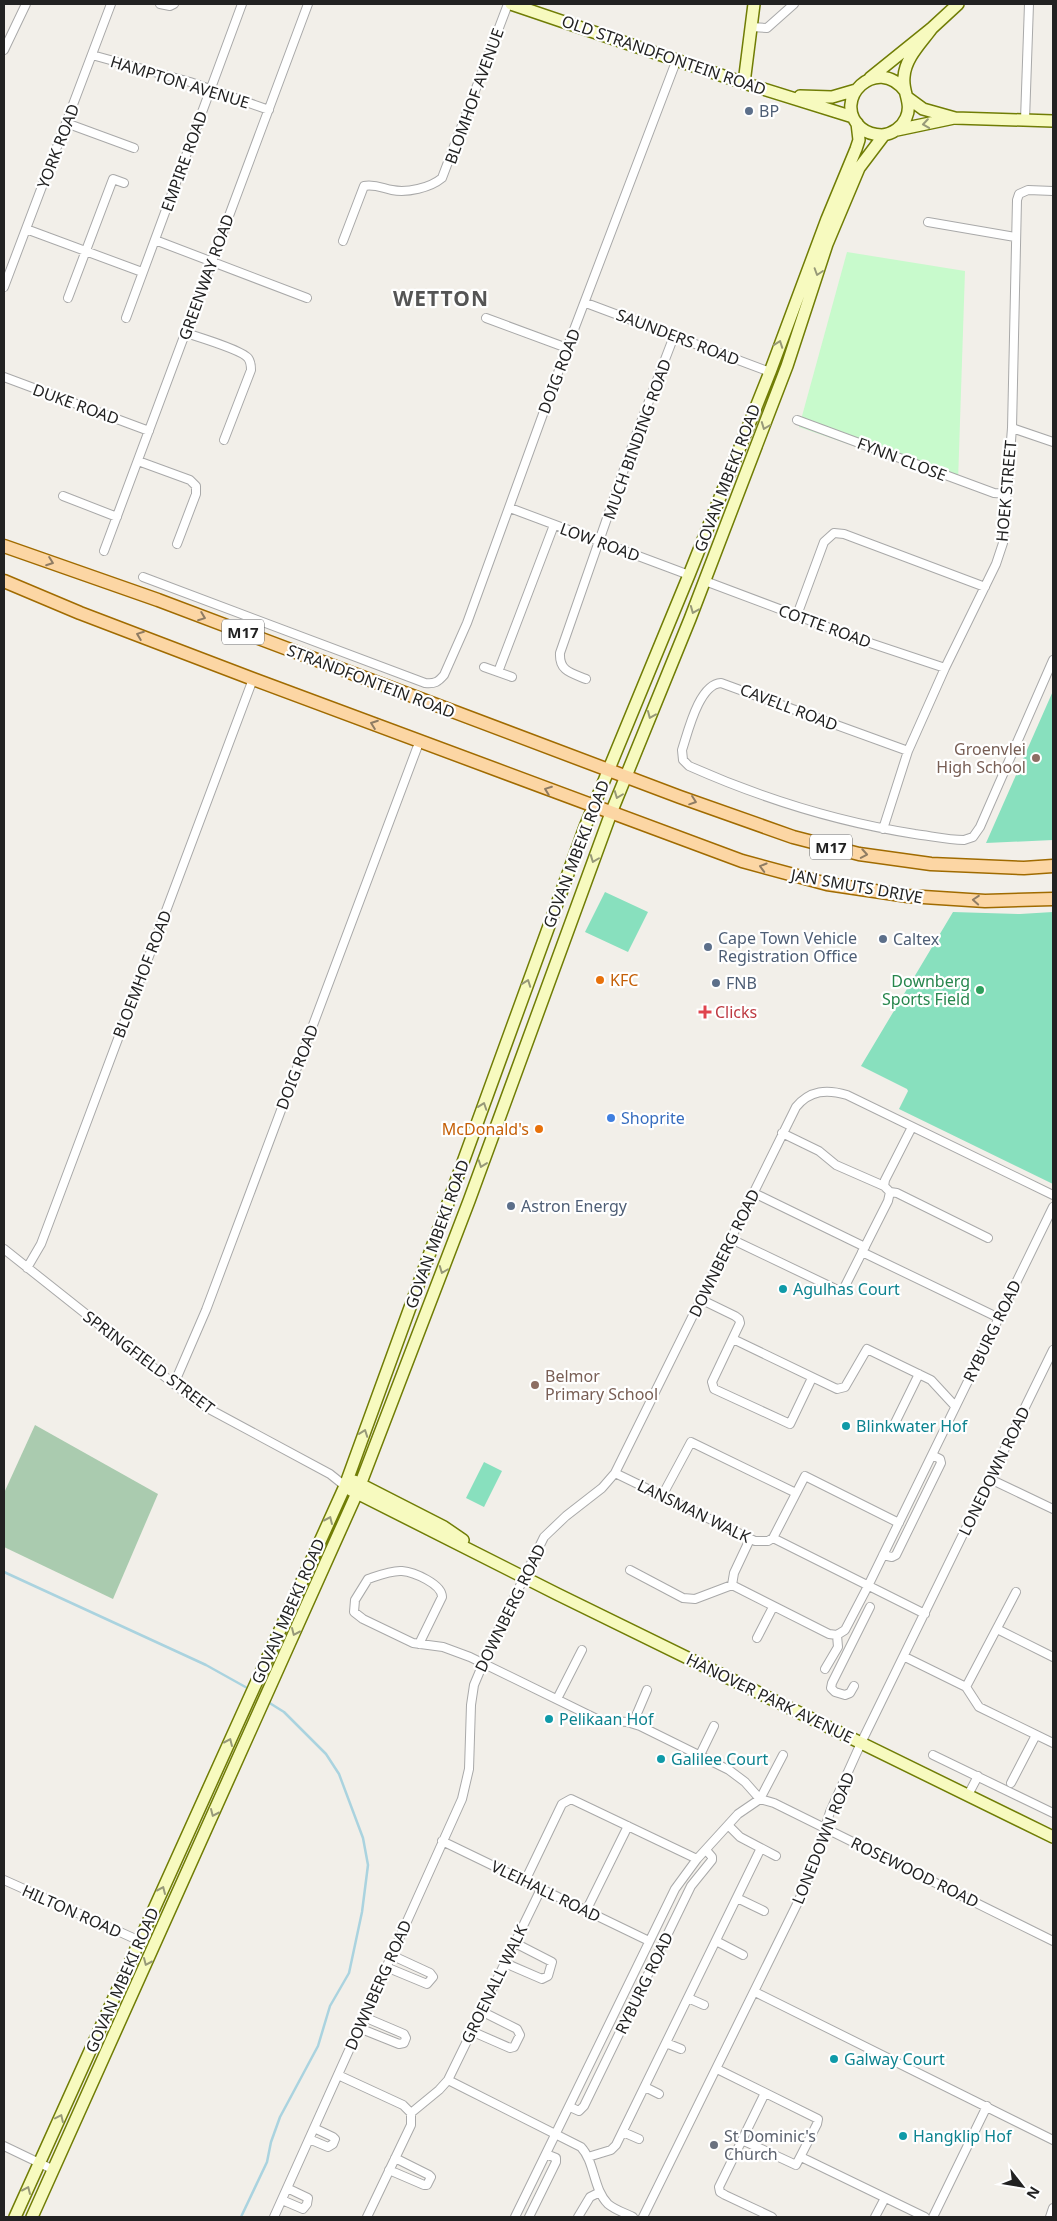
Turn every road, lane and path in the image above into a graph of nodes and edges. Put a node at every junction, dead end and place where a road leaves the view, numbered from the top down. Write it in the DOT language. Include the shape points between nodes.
graph roads {
  1 [pos="26,4"];
  2 [pos="111,4"];
  3 [pos="160,4"];
  4 [pos="174,4"];
  5 [pos="242,4"];
  6 [pos="308,4"];
  7 [pos="509,4"];
  8 [pos="754,4"];
  9 [pos="794,4"];
  10 [pos="958,4"];
  11 [pos="1029,4"];
  12 [pos="751,27"];
  13 [pos="932,28"];
  14 [pos="8,29"];
  15 [pos="4,50"];
  16 [pos="92,55"];
  17 [pos="677,59"];
  18 [pos="868,80"];
  19 [pos="744,83"];
  20 [pos="210,89"];
  21 [pos="856,90"];
  22 [pos="906,94"];
  23 [pos="788,96"];
  24 [pos="269,110"];
  25 [pos="955,118"];
  26 [pos="855,120"];
  27 [pos="1025,120"];
  28 [pos="1053,121"];
  29 [pos="66,123"];
  30 [pos="897,130"];
  31 [pos="884,135"];
  32 [pos="134,148"];
  33 [pos="124,183"];
  34 [pos="1053,191"];
  35 [pos="928,222"];
  36 [pos="26,228"];
  37 [pos="1014,236"];
  38 [pos="155,240"];
  39 [pos="343,241"];
  40 [pos="85,251"];
  41 [pos="212,261"];
  42 [pos="142,272"];
  43 [pos="4,287"];
  44 [pos="68,298"];
  45 [pos="307,298"];
  46 [pos="586,303"];
  47 [pos="126,318"];
  48 [pos="486,318"];
  49 [pos="186,333"];
  50 [pos="674,336"];
  51 [pos="567,348"];
  52 [pos="770,372"];
  53 [pos="4,377"];
  54 [pos="797,420"];
  55 [pos="1012,428"];
  56 [pos="149,431"];
  57 [pos="224,440"];
  58 [pos="1053,442"];
  59 [pos="138,461"];
  60 [pos="1007,494"];
  61 [pos="63,496"];
  62 [pos="510,508"];
  63 [pos="116,517"];
  64 [pos="554,525"];
  65 [pos="600,541"];
  66 [pos="177,544"];
  67 [pos="4,546"];
  68 [pos="104,551"];
  69 [pos="690,576"];
  70 [pos="143,577"];
  71 [pos="4,581"];
  72 [pos="705,581"];
  73 [pos="986,587"];
  74 [pos="797,616"];
  75 [pos="1053,660"];
  76 [pos="484,667"];
  77 [pos="945,668"];
  78 [pos="498,672"];
  79 [pos="512,677"];
  80 [pos="253,679"];
  81 [pos="586,679"];
  82 [pos="417,748"];
  83 [pos="908,751"];
  84 [pos="608,770"];
  85 [pos="625,776"];
  86 [pos="594,807"];
  87 [pos="611,813"];
  88 [pos="883,829"];
  89 [pos="1053,866"];
  90 [pos="1053,899"];
  91 [pos="912,1127"];
  92 [pos="782,1133"];
  93 [pos="887,1189"];
  94 [pos="754,1193"];
  95 [pos="1053,1196"];
  96 [pos="1053,1207"];
  97 [pos="731,1238"];
  98 [pos="988,1238"];
  99 [pos="4,1249"];
  100 [pos="864,1250"];
  101 [pos="27,1268"];
  102 [pos="700,1300"];
  103 [pos="999,1318"];
  104 [pos="734,1339"];
  105 [pos="1053,1350"];
  106 [pos="919,1374"];
  107 [pos="812,1378"];
  108 [pos="174,1384"];
  109 [pos="955,1406"];
  110 [pos="893,1427"];
  111 [pos="932,1455"];
  112 [pos="615,1473"];
  113 [pos="990,1479"];
  114 [pos="346,1482"];
  115 [pos="359,1489"];
  116 [pos="796,1494"];
  117 [pos="662,1496"];
  118 [pos="1053,1509"];
  119 [pos="899,1523"];
  120 [pos="773,1538"];
  121 [pos="750,1539"];
  122 [pos="883,1555"];
  123 [pos="630,1570"];
  124 [pos="525,1578"];
  125 [pos="732,1585"];
  126 [pos="868,1586"];
  127 [pos="1016,1592"];
  128 [pos="773,1606"];
  129 [pos="870,1607"];
  130 [pos="925,1614"];
  131 [pos="850,1621"];
  132 [pos="861,1626"];
  133 [pos="997,1629"];
  134 [pos="837,1635"];
  135 [pos="757,1638"];
  136 [pos="419,1644"];
  137 [pos="582,1650"];
  138 [pos="904,1657"];
  139 [pos="1053,1657"];
  140 [pos="482,1665"];
  141 [pos="825,1669"];
  142 [pos="854,1686"];
  143 [pos="966,1688"];
  144 [pos="647,1690"];
  145 [pos="557,1700"];
  146 [pos="633,1723"];
  147 [pos="714,1726"];
  148 [pos="1036,1735"];
  149 [pos="861,1743"];
  150 [pos="1053,1743"];
  151 [pos="700,1755"];
  152 [pos="783,1755"];
  153 [pos="933,1755"];
  154 [pos="978,1776"];
  155 [pos="1011,1783"];
  156 [pos="968,1795"];
  157 [pos="760,1799"];
  158 [pos="1053,1813"];
  159 [pos="628,1826"];
  160 [pos="729,1826"];
  161 [pos="825,1828"];
  162 [pos="1053,1837"];
  163 [pos="442,1840"];
  164 [pos="761,1848"];
  165 [pos="706,1850"];
  166 [pos="776,1856"];
  167 [pos="697,1859"];
  168 [pos="4,1880"];
  169 [pos="525,1881"];
  170 [pos="542,1889"];
  171 [pos="736,1898"];
  172 [pos="586,1910"];
  173 [pos="764,1911"];
  174 [pos="140,1941"];
  175 [pos="649,1941"];
  176 [pos="1053,1941"];
  177 [pos="716,1942"];
  178 [pos="514,1943"];
  179 [pos="391,1955"];
  180 [pos="743,1955"];
  181 [pos="505,1963"];
  182 [pos="386,1967"];
  183 [pos="755,1992"];
  184 [pos="688,1998"];
  185 [pos="704,2005"];
  186 [pos="481,2011"];
  187 [pos="364,2017"];
  188 [pos="359,2028"];
  189 [pos="472,2031"];
  190 [pos="666,2043"];
  191 [pos="681,2049"];
  192 [pos="716,2069"];
  193 [pos="338,2075"];
  194 [pos="448,2080"];
  195 [pos="644,2087"];
  196 [pos="765,2093"];
  197 [pos="659,2094"];
  198 [pos="987,2106"];
  199 [pos="570,2107"];
  200 [pos="411,2113"];
  201 [pos="314,2128"];
  202 [pos="623,2132"];
  203 [pos="557,2134"];
  204 [pos="309,2139"];
  205 [pos="639,2139"];
  206 [pos="742,2140"];
  207 [pos="1053,2140"];
  208 [pos="4,2146"];
  209 [pos="546,2154"];
  210 [pos="588,2157"];
  211 [pos="801,2157"];
  212 [pos="395,2158"];
  213 [pos="39,2163"];
  214 [pos="54,2170"];
  215 [pos="389,2170"];
  216 [pos="287,2188"];
  217 [pos="600,2192"];
  218 [pos="885,2198"];
  219 [pos="282,2200"];
  220 [pos="1053,2208"];
  221 [pos="15,2217"];
  222 [pos="32,2217"];
  223 [pos="274,2217"];
  224 [pos="367,2217"];
  225 [pos="515,2217"];
  226 [pos="529,2217"];
  227 [pos="578,2217"];
  228 [pos="633,2217"];
  229 [pos="643,2217"];
  230 [pos="772,2217"];
  231 [pos="875,2217"];
  232 [pos="925,2217"];
  233 [pos="933,2217"];
  234 [pos="1050,2217"];
  1 -- 14 [label="street" via="17,24"];
  2 -- 16 [label="street, YORK ROAD"];
  3 -- 4 [label="street"];
  5 -- 20 [label="street, EMPIRE ROAD"];
  6 -- 24 [label="street, GREENWAY ROAD"];
  7 -- 17 [label="main road, OLD STRANDFONTEIN ROAD"];
  7 -- 39 [label="street, BLOMHOF AVENUE" via="444,175 434,183 402,191 364,186"];
  8 -- 12 [label="main road"];
  9 -- 12 [label="street" via="767,28"];
  10 -- 13 [label="main road"];
  11 -- 27 [label="street"];
  12 -- 19 [label="main road"];
  13 -- 18 [label="main road"];
  13 -- 22 [label="main road" via="906,65 903,78"];
  14 -- 15 [label="street"];
  16 -- 20 [label="street, HAMPTON AVENUE"];
  16 -- 29 [label="street, YORK ROAD"];
  17 -- 19 [label="main road, OLD STRANDFONTEIN ROAD"];
  17 -- 46 [label="street, DOIG ROAD"];
  18 -- 21 [label="main road"];
  18 -- 22 [label="main road" via="889,78"];
  19 -- 23 [label="main road, OLD STRANDFONTEIN ROAD"];
  20 -- 24 [label="street, HAMPTON AVENUE"];
  20 -- 38 [label="street, EMPIRE ROAD"];
  21 -- 23 [label="main road, OLD STRANDFONTEIN ROAD" via="832,97"];
  21 -- 26 [label="main road" via="851,103"];
  22 -- 25 [label="main road" via="923,109"];
  22 -- 30 [label="main road" via="908,112"];
  23 -- 26 [label="main road, OLD STRANDFONTEIN ROAD"];
  24 -- 41 [label="street, GREENWAY ROAD"];
  25 -- 27 [label="main road"];
  25 -- 30 [label="main road, one-way"];
  26 -- 31 [label="main road" via="869,133"];
  52 -- 26 [label="main road, GOVAN MBEKI ROAD, one-way" via="827,218 857,148 859,140"];
  27 -- 28 [label="main road"];
  29 -- 32 [label="street"];
  29 -- 36 [label="street, YORK ROAD"];
  30 -- 31 [label="main road"];
  31 -- 72 [label="main road, GOVAN MBEKI ROAD, one-way" via="859,168 832,230 787,366"];
  33 -- 40 [label="street" via="113,179"];
  34 -- 37 [label="street, HOEK STREET" via="1028,190 1019,194"];
  35 -- 37 [label="street"];
  36 -- 40 [label="street"];
  36 -- 43 [label="street, YORK ROAD"];
  37 -- 55 [label="street, HOEK STREET"];
  38 -- 41 [label="street"];
  38 -- 42 [label="street, EMPIRE ROAD"];
  40 -- 42 [label="street"];
  40 -- 44 [label="street"];
  41 -- 45 [label="street"];
  41 -- 49 [label="street, GREENWAY ROAD"];
  42 -- 47 [label="street, EMPIRE ROAD"];
  46 -- 50 [label="street, SAUNDERS ROAD"];
  46 -- 51 [label="street, DOIG ROAD"];
  48 -- 51 [label="street"];
  49 -- 56 [label="street, GREENWAY ROAD"];
  49 -- 57 [label="street" via="239,352 251,363"];
  50 -- 52 [label="street, SAUNDERS ROAD"];
  50 -- 65 [label="street, MUCH BINDING ROAD"];
  51 -- 62 [label="street, DOIG ROAD"];
  52 -- 69 [label="main road, GOVAN MBEKI ROAD"];
  53 -- 56 [label="street, DUKE ROAD"];
  54 -- 60 [label="street, FYNN CLOSE" via="994,493"];
  55 -- 58 [label="street"];
  55 -- 60 [label="street, HOEK STREET"];
  56 -- 59 [label="street, GREENWAY ROAD"];
  59 -- 63 [label="street, GREENWAY ROAD"];
  59 -- 66 [label="street" via="190,480 196,486"];
  60 -- 73 [label="street, HOEK STREET" via="1003,543"];
  61 -- 63 [label="street"];
  62 -- 64 [label="street, LOW ROAD"];
  62 -- 70 [label="street, DOIG ROAD" via="444,675 433,684"];
  63 -- 68 [label="street, GREENWAY ROAD"];
  64 -- 65 [label="street, LOW ROAD"];
  64 -- 78 [label="street"];
  65 -- 69 [label="street, LOW ROAD"];
  65 -- 81 [label="street, MUCH BINDING ROAD" via="560,653 559,663 563,668"];
  67 -- 84 [label="main road, STRANDFONTEIN ROAD / M17, one-way"];
  69 -- 84 [label="main road, GOVAN MBEKI ROAD"];
  80 -- 71 [label="main road, M17, one-way"];
  72 -- 74 [label="street, COTTE ROAD"];
  72 -- 85 [label="main road, GOVAN MBEKI ROAD, one-way"];
  73 -- 74 [label="street" via="834,533 824,542"];
  73 -- 77 [label="street, HOEK STREET"];
  74 -- 77 [label="street, COTTE ROAD"];
  75 -- 88 [label="street, CAVELL ROAD" via="980,827 973,836 958,840"];
  76 -- 78 [label="street"];
  77 -- 83 [label="street, HOEK STREET"];
  78 -- 79 [label="street"];
  86 -- 80 [label="main road, M17, one-way"];
  80 -- 101 [label="street, BLOEMHOF ROAD" via="41,1244"];
  82 -- 108 [label="street, DOIG ROAD" via="206,1310"];
  83 -- 88 [label="street, HOEK STREET"];
  83 -- 88 [label="street, CAVELL ROAD" via="721,683 704,692 682,750 683,760 690,766 798,807"];
  84 -- 85 [label="main road, STRANDFONTEIN ROAD / M17"];
  84 -- 86 [label="main road, GOVAN MBEKI ROAD"];
  85 -- 87 [label="main road, GOVAN MBEKI ROAD, one-way"];
  85 -- 89 [label="main road, JAN SMUTS DRIVE / M17, one-way" via="775,831 859,854 932,864"];
  86 -- 87 [label="main road, M17"];
  114 -- 86 [label="main road, GOVAN MBEKI ROAD, one-way"];
  90 -- 87 [label="main road, JAN SMUTS DRIVE / M17, one-way" via="985,901 927,898 828,884 742,861"];
  87 -- 115 [label="main road, GOVAN MBEKI ROAD, one-way"];
  91 -- 92 [label="street, DOWNBERG ROAD" via="847,1095 824,1091 803,1099"];
  91 -- 93 [label="street" via="885,1180"];
  91 -- 95 [label="street, DOWNBERG ROAD"];
  92 -- 93 [label="street" via="819,1151 836,1165"];
  92 -- 94 [label="street, DOWNBERG ROAD"];
  93 -- 98 [label="street"];
  93 -- 100 [label="street" via="888,1201"];
  94 -- 97 [label="street, DOWNBERG ROAD"];
  94 -- 100 [label="street"];
  96 -- 103 [label="street, RYBURG ROAD"];
  97 -- 100 [label="street" via="842,1292"];
  97 -- 102 [label="street, DOWNBERG ROAD"];
  99 -- 101 [label="street, SPRINGFIELD STREET"];
  100 -- 103 [label="street"];
  101 -- 108 [label="street, SPRINGFIELD STREET"];
  102 -- 104 [label="street" via="739,1319"];
  102 -- 112 [label="street, DOWNBERG ROAD"];
  103 -- 109 [label="street, RYBURG ROAD"];
  104 -- 107 [label="street"];
  104 -- 107 [label="street" via="712,1382 713,1387 790,1424"];
  105 -- 113 [label="street, LONEDOWN ROAD"];
  106 -- 107 [label="street" via="867,1349 843,1388 834,1389"];
  106 -- 109 [label="street" via="933,1382"];
  106 -- 110 [label="street"];
  108 -- 114 [label="street, SPRINGFIELD STREET" via="216,1414"];
  109 -- 111 [label="street, RYBURG ROAD"];
  111 -- 119 [label="street, RYBURG ROAD"];
  111 -- 122 [label="street" via="941,1462 933,1480 896,1555"];
  112 -- 117 [label="street, LANSMAN WALK"];
  112 -- 124 [label="street, DOWNBERG ROAD" via="544,1537"];
  113 -- 118 [label="street"];
  113 -- 130 [label="street, LONEDOWN ROAD"];
  114 -- 115 [label="main road, HANOVER PARK AVENUE"];
  174 -- 114 [label="main road, GOVAN MBEKI ROAD, one-way"];
  115 -- 124 [label="main road, HANOVER PARK AVENUE" via="444,1527 486,1557"];
  115 -- 214 [label="main road, GOVAN MBEKI ROAD, one-way"];
  116 -- 117 [label="street" via="691,1442"];
  116 -- 119 [label="street" via="804,1476"];
  116 -- 120 [label="street"];
  117 -- 121 [label="street, LANSMAN WALK"];
  119 -- 122 [label="street, RYBURG ROAD"];
  120 -- 121 [label="street, LANSMAN WALK" via="765,1542"];
  120 -- 126 [label="street"];
  121 -- 125 [label="street" via="734,1573"];
  122 -- 126 [label="street, RYBURG ROAD"];
  123 -- 125 [label="street" via="683,1598 695,1599"];
  124 -- 140 [label="street, DOWNBERG ROAD"];
  124 -- 149 [label="main road, HANOVER PARK AVENUE"];
  125 -- 128 [label="street"];
  126 -- 130 [label="street"];
  126 -- 131 [label="street, RYBURG ROAD"];
  127 -- 133 [label="street"];
  128 -- 134 [label="street"];
  128 -- 135 [label="street"];
  129 -- 132 [label="street"];
  130 -- 138 [label="street, LONEDOWN ROAD"];
  131 -- 132 [label="street"];
  131 -- 134 [label="street, RYBURG ROAD"];
  132 -- 142 [label="street" via="831,1688 845,1695"];
  133 -- 139 [label="street"];
  133 -- 143 [label="street"];
  134 -- 141 [label="street" via="838,1647"];
  136 -- 136 [label="street, ROSEWOOD ROAD" via="442,1597 439,1588 400,1570 368,1579 355,1600 354,1612"];
  136 -- 140 [label="street, ROSEWOOD ROAD" via="443,1647"];
  137 -- 145 [label="street"];
  138 -- 143 [label="street"];
  138 -- 149 [label="street, LONEDOWN ROAD"];
  140 -- 145 [label="street, ROSEWOOD ROAD"];
  140 -- 163 [label="street, DOWNBERG ROAD" via="471,1705 467,1784"];
  143 -- 148 [label="street" via="979,1707"];
  144 -- 146 [label="street"];
  145 -- 146 [label="street, ROSEWOOD ROAD" via="599,1720"];
  146 -- 151 [label="street, ROSEWOOD ROAD"];
  147 -- 151 [label="street"];
  148 -- 150 [label="street"];
  148 -- 155 [label="street"];
  149 -- 156 [label="main road, HANOVER PARK AVENUE"];
  149 -- 161 [label="street, LONEDOWN ROAD"];
  151 -- 157 [label="street, ROSEWOOD ROAD" via="736,1774"];
  152 -- 157 [label="street"];
  153 -- 154 [label="street"];
  154 -- 156 [label="street"];
  154 -- 158 [label="street"];
  156 -- 162 [label="main road, HANOVER PARK AVENUE"];
  157 -- 160 [label="street, RYBURG ROAD" via="746,1807"];
  157 -- 161 [label="street, ROSEWOOD ROAD"];
  159 -- 167 [label="street"];
  159 -- 169 [label="street" via="576,1800 566,1801"];
  159 -- 172 [label="street"];
  160 -- 164 [label="street" via="740,1837"];
  160 -- 165 [label="street, RYBURG ROAD"];
  161 -- 176 [label="street, ROSEWOOD ROAD"];
  161 -- 183 [label="street, LONEDOWN ROAD" via="800,1900"];
  163 -- 169 [label="street, VLEIHALL ROAD"];
  163 -- 179 [label="street, DOWNBERG ROAD"];
  164 -- 166 [label="street"];
  164 -- 171 [label="street"];
  165 -- 167 [label="street, RYBURG ROAD"];
  165 -- 199 [label="street, RYBURG ROAD" via="712,1860 691,1886 584,2106 579,2111"];
  167 -- 175 [label="street, RYBURG ROAD" via="675,1889"];
  168 -- 174 [label="street, HILTON ROAD"];
  169 -- 170 [label="street, VLEIHALL ROAD"];
  170 -- 172 [label="street, VLEIHALL ROAD"];
  170 -- 178 [label="street, GROENALL WALK"];
  171 -- 173 [label="street"];
  171 -- 177 [label="street"];
  172 -- 175 [label="street, VLEIHALL ROAD"];
  213 -- 174 [label="main road, GOVAN MBEKI ROAD, one-way"];
  175 -- 199 [label="street, RYBURG ROAD"];
  177 -- 180 [label="street"];
  177 -- 184 [label="street"];
  178 -- 181 [label="street, GROENALL WALK"];
  178 -- 181 [label="street" via="552,1962 548,1976 542,1979"];
  179 -- 182 [label="street, DOWNBERG ROAD"];
  179 -- 182 [label="street" via="433,1977 427,1984"];
  181 -- 186 [label="street, GROENALL WALK"];
  182 -- 187 [label="street, DOWNBERG ROAD"];
  183 -- 192 [label="street, LONEDOWN ROAD"];
  183 -- 198 [label="street"];
  184 -- 185 [label="street"];
  184 -- 190 [label="street"];
  186 -- 189 [label="street, GROENALL WALK"];
  186 -- 189 [label="street" via="517,2029 520,2035 514,2047 510,2048"];
  187 -- 188 [label="street, DOWNBERG ROAD"];
  187 -- 188 [label="street" via="405,2035 404,2043"];
  188 -- 193 [label="street, DOWNBERG ROAD"];
  189 -- 194 [label="street, GROENALL WALK"];
  190 -- 191 [label="street"];
  190 -- 195 [label="street"];
  192 -- 196 [label="street"];
  192 -- 229 [label="street, LONEDOWN ROAD"];
  193 -- 200 [label="street" via="403,2105"];
  193 -- 201 [label="street, DOWNBERG ROAD"];
  194 -- 200 [label="street, GROENALL WALK"];
  194 -- 203 [label="street"];
  195 -- 197 [label="street"];
  195 -- 202 [label="street"];
  196 -- 206 [label="street"];
  196 -- 211 [label="street" via="817,2118"];
  198 -- 207 [label="street"];
  198 -- 233 [label="street"];
  199 -- 203 [label="street, RYBURG ROAD"];
  200 -- 212 [label="street" via="411,2125"];
  201 -- 204 [label="street, DOWNBERG ROAD"];
  201 -- 204 [label="street" via="333,2137 333,2144 328,2147"];
  202 -- 205 [label="street"];
  202 -- 210 [label="street" via="610,2150"];
  203 -- 209 [label="street, RYBURG ROAD"];
  203 -- 210 [label="street" via="581,2146"];
  204 -- 216 [label="street, DOWNBERG ROAD"];
  206 -- 211 [label="street" via="793,2165"];
  206 -- 230 [label="street" via="719,2189 725,2195"];
  208 -- 213 [label="street"];
  209 -- 225 [label="street, RYBURG ROAD"];
  209 -- 226 [label="street" via="556,2158 556,2162"];
  210 -- 217 [label="street"];
  211 -- 218 [label="street"];
  212 -- 215 [label="street"];
  212 -- 215 [label="street" via="431,2178 424,2185"];
  213 -- 214 [label="street"];
  221 -- 213 [label="main road, GOVAN MBEKI ROAD, one-way"];
  214 -- 222 [label="main road, GOVAN MBEKI ROAD"];
  215 -- 224 [label="street"];
  216 -- 219 [label="street, DOWNBERG ROAD"];
  216 -- 219 [label="street" via="308,2198 308,2204 303,2209"];
  217 -- 227 [label="street" via="590,2197"];
  217 -- 228 [label="street" via="606,2203"];
  218 -- 231 [label="street"];
  218 -- 232 [label="street"];
  219 -- 223 [label="street, DOWNBERG ROAD"];
  220 -- 234 [label="street"];
}
